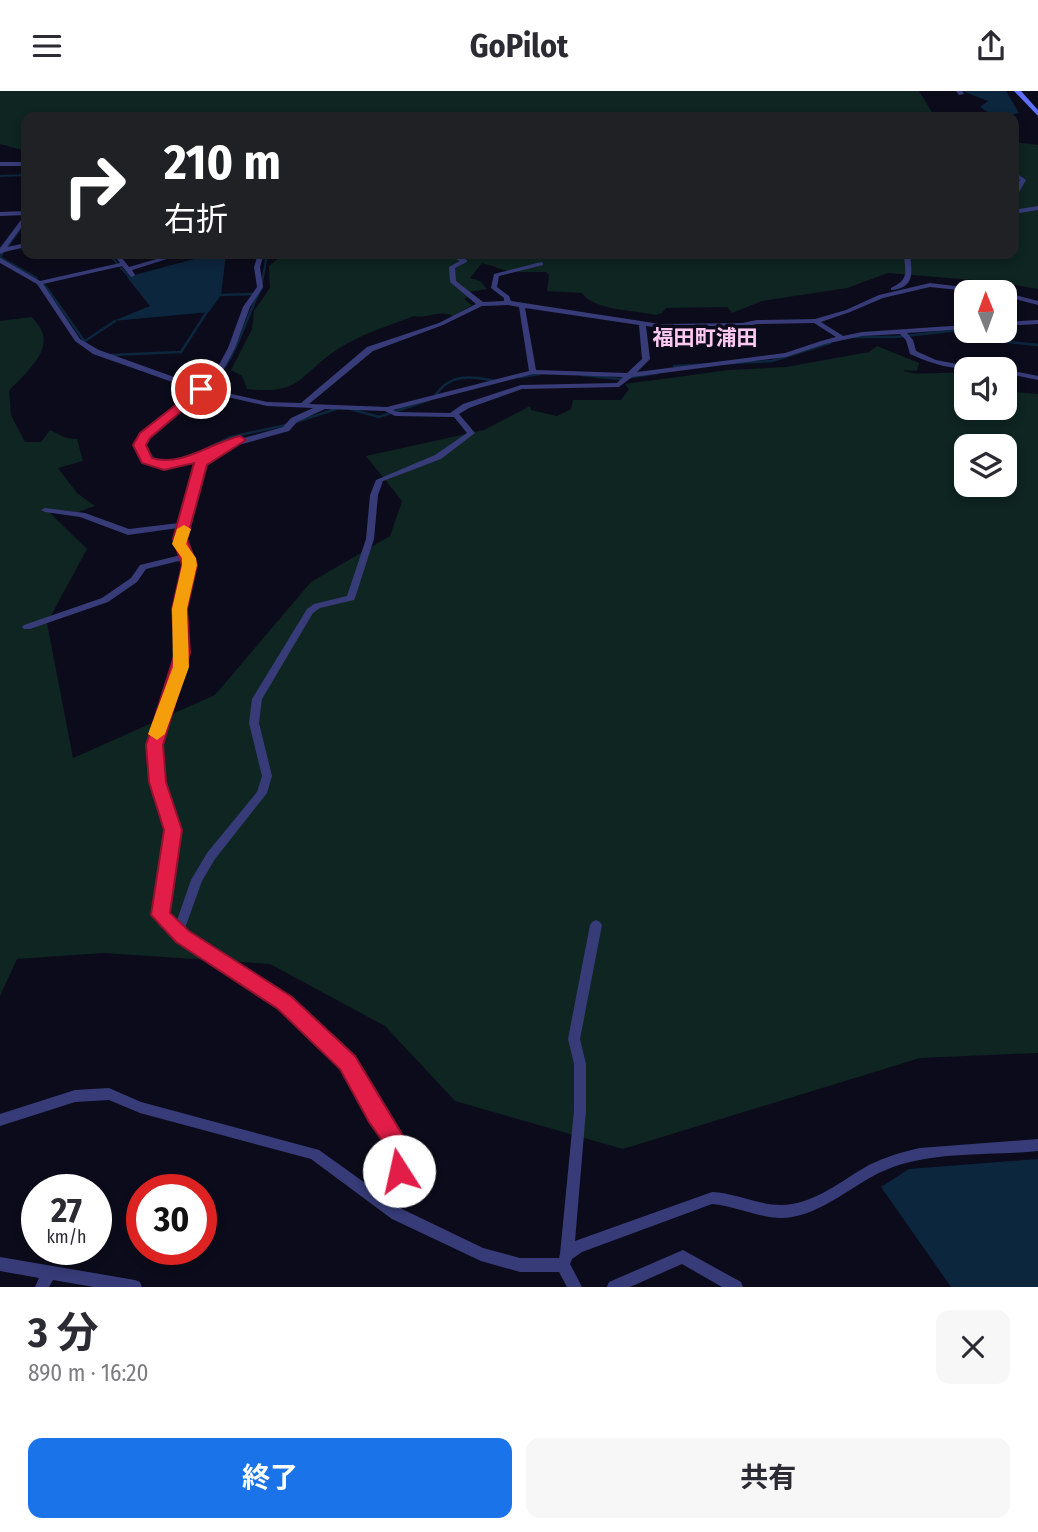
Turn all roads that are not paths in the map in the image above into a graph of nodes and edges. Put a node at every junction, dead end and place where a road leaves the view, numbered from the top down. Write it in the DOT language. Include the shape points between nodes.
graph roads {
  1 [pos="1017,91"];
  2 [pos="1025,91"];
  3 [pos="1038,105"];
  4 [pos="1038,114"];
  5 [pos="0,164"];
  6 [pos="21,164"];
  7 [pos="1019,207"];
  8 [pos="1038,208"];
  9 [pos="1023,210"];
  10 [pos="1019,211"];
  11 [pos="0,213"];
  12 [pos="21,216"];
  13 [pos="20,232"];
  14 [pos="21,246"];
  15 [pos="3,250"];
  16 [pos="121,259"];
  17 [pos="160,259"];
  18 [pos="259,259"];
  19 [pos="460,259"];
  20 [pos="908,259"];
  21 [pos="0,260"];
  22 [pos="541,264"];
  23 [pos="124,268"];
  24 [pos="39,283"];
  25 [pos="954,287"];
  26 [pos="881,296"];
  27 [pos="1017,297"];
  28 [pos="508,303"];
  29 [pos="1038,303"];
  30 [pos="481,304"];
  31 [pos="522,307"];
  32 [pos="815,321"];
  33 [pos="1038,322"];
  34 [pos="1017,323"];
  35 [pos="642,324"];
  36 [pos="954,328"];
  37 [pos="905,334"];
  38 [pos="840,337"];
  39 [pos="954,365"];
  40 [pos="533,372"];
  41 [pos="1017,374"];
  42 [pos="625,377"];
  43 [pos="1038,378"];
  44 [pos="512,381"];
  45 [pos="201,389"];
  46 [pos="303,405"];
  47 [pos="326,406"];
  48 [pos="391,412"];
  49 [pos="451,415"];
  50 [pos="240,440"];
  51 [pos="45,510"];
  52 [pos="185,525"];
  53 [pos="187,556"];
  54 [pos="27,627"];
  55 [pos="596,925"];
  56 [pos="178,932"];
  57 [pos="0,1120"];
  58 [pos="1038,1145"];
  59 [pos="385,1205"];
  60 [pos="565,1260"];
  61 [pos="0,1264"];
  62 [pos="48,1272"];
  63 [pos="111,1285"];
  64 [pos="42,1287"];
  65 [pos="135,1287"];
  66 [pos="575,1287"];
  67 [pos="614,1287"];
  68 [pos="736,1287"];
  1 -- 4 [label="street"];
  2 -- 3 [label="street"];
  5 -- 6 [label="street"];
  7 -- 9 [label="street"];
  8 -- 9 [label="street"];
  9 -- 10 [label="street"];
  11 -- 12 [label="street"];
  13 -- 15 [label="street"];
  14 -- 15 [label="street"];
  16 -- 23 [label="street"];
  17 -- 23 [label="street"];
  18 -- 45 [label="street" via="260,287 245,309 242,328 224,363"];
  19 -- 30 [label="street" via="465,261 452,267 453,282"];
  20 -- 26 [label="street" via="910,278"];
  21 -- 24 [label="street"];
  22 -- 28 [label="street" via="496,275 494,288"];
  23 -- 24 [label="street"];
  24 -- 45 [label="street" via="84,346"];
  25 -- 26 [label="street" via="935,284"];
  26 -- 32 [label="street"];
  27 -- 29 [label="street"];
  28 -- 30 [label="street"];
  28 -- 31 [label="street"];
  30 -- 46 [label="street" via="441,324 370,349"];
  31 -- 35 [label="street"];
  31 -- 40 [label="street"];
  32 -- 35 [label="street"];
  32 -- 38 [label="street"];
  33 -- 34 [label="street"];
  35 -- 42 [label="street" via="646,359"];
  36 -- 37 [label="street"];
  37 -- 38 [label="street"];
  37 -- 39 [label="street" via="913,352 922,358"];
  38 -- 42 [label="street" via="786,355"];
  40 -- 42 [label="street"];
  40 -- 44 [label="street"];
  41 -- 43 [label="street"];
  42 -- 44 [label="street" via="614,386"];
  44 -- 48 [label="street" via="436,396"];
  44 -- 49 [label="street"];
  45 -- 46 [label="street" via="260,403"];
  45 -- 50 [label="street" via="141,440 139,449 146,461 164,466 186,462"];
  46 -- 47 [label="street"];
  47 -- 48 [label="street"];
  47 -- 50 [label="street" via="289,425"];
  48 -- 49 [label="street"];
  49 -- 56 [label="street" via="471,433 438,457 380,480 373,495 370,539 351,598 310,611 257,699 254,723 267,776 262,793 211,856"];
  50 -- 52 [label="street" via="201,463"];
  51 -- 52 [label="street" via="82,515 128,532"];
  52 -- 53 [label="street" via="179,544"];
  53 -- 54 [label="street" via="143,567 134,580 105,600"];
  53 -- 56 [label="street" via="190,565 180,609 181,667 155,745 158,782 173,830 161,915"];
  55 -- 60 [label="street" via="574,1039 580,1064 580,1109"];
  56 -- 59 [label="street" via="285,1003 348,1063 400,1153 399,1171"];
  57 -- 59 [label="street" via="75,1096 109,1094 140,1107 314,1154"];
  58 -- 60 [label="street" via="885,1164 818,1203 789,1211 775,1212 728,1197 712,1198 578,1247"];
  59 -- 60 [label="street" via="481,1254 520,1265"];
  60 -- 66 [label="street"];
  61 -- 62 [label="street"];
  62 -- 63 [label="street"];
  62 -- 64 [label="street"];
  63 -- 65 [label="street"];
  67 -- 68 [label="street" via="682,1257"];
}
